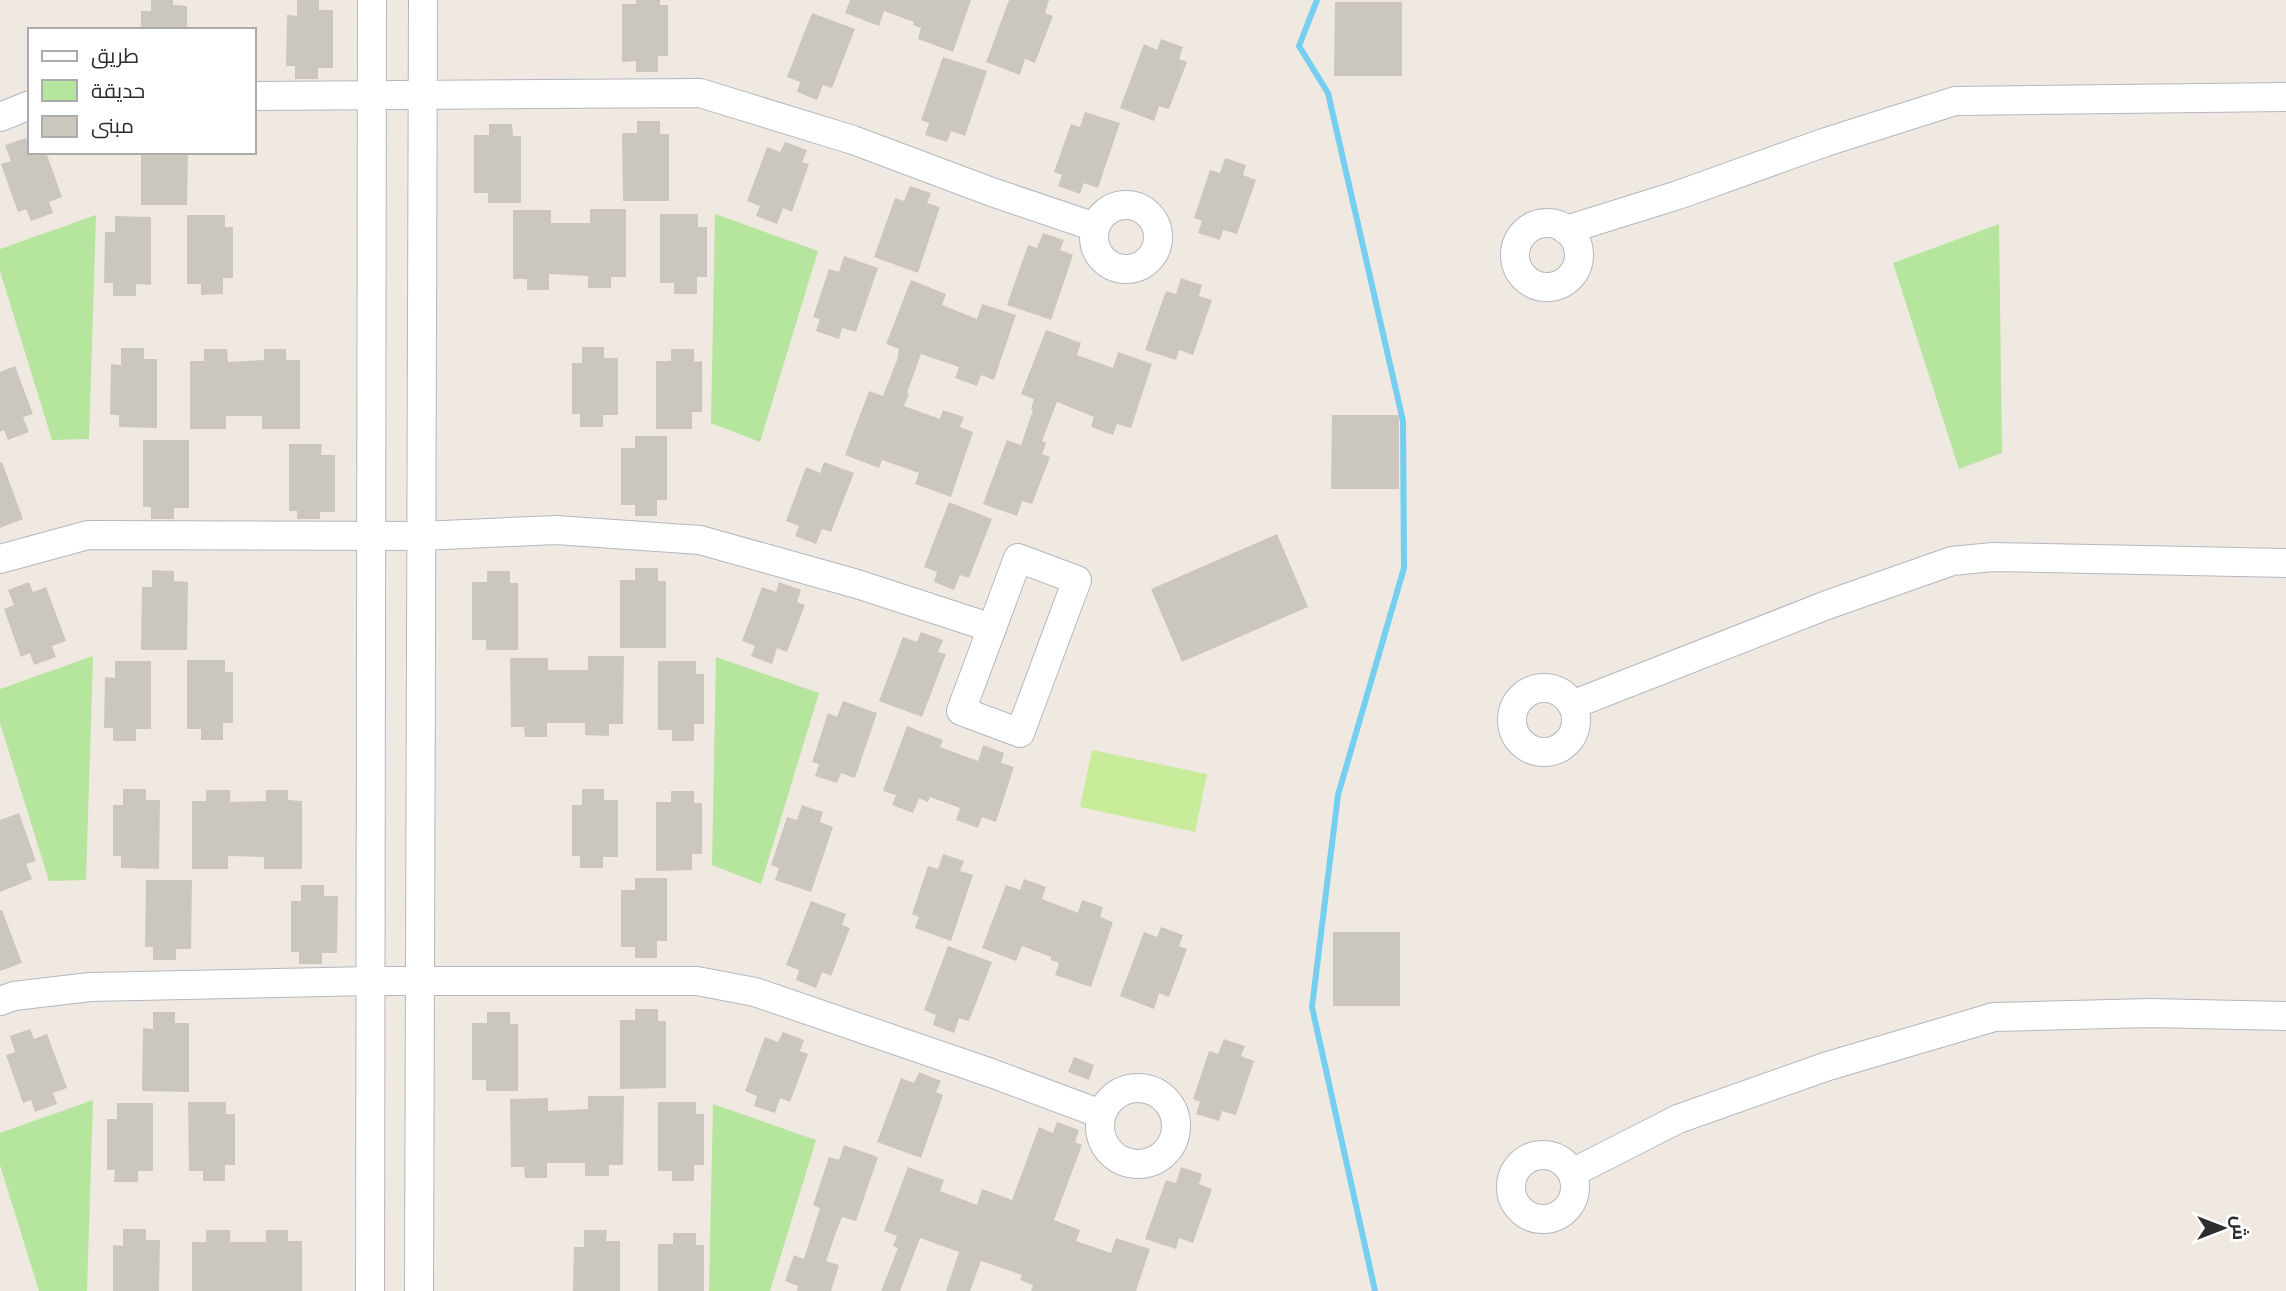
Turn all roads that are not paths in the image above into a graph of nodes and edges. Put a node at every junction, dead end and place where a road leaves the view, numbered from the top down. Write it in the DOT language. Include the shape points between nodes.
graph roads {
  1 [pos="372,0"];
  2 [pos="423,0"];
  3 [pos="256,96"];
  4 [pos="372,96"];
  5 [pos="422,96"];
  6 [pos="2286,97"];
  7 [pos="28,107"];
  8 [pos="0,117"];
  9 [pos="1095,226"];
  10 [pos="1566,230"];
  11 [pos="371,536"];
  12 [pos="421,536"];
  13 [pos="0,559"];
  14 [pos="2286,563"];
  15 [pos="992,628"];
  16 [pos="1572,705"];
  17 [pos="370,981"];
  18 [pos="420,981"];
  19 [pos="0,1001"];
  20 [pos="2286,1016"];
  21 [pos="1101,1114"];
  22 [pos="1572,1173"];
  23 [pos="370,1291"];
  24 [pos="419,1291"];
  1 -- 4 [label="street"];
  2 -- 5 [label="street"];
  3 -- 4 [label="street"];
  4 -- 5 [label="street"];
  4 -- 11 [label="street"];
  5 -- 9 [label="street" via="700,93 853,140"];
  5 -- 12 [label="street"];
  6 -- 10 [label="street" via="1955,101"];
  7 -- 8 [label="street"];
  11 -- 12 [label="street"];
  11 -- 13 [label="street" via="88,535"];
  11 -- 17 [label="street"];
  12 -- 15 [label="street" via="556,530 700,540"];
  12 -- 18 [label="street"];
  14 -- 16 [label="street" via="1993,557 1952,561"];
  15 -- 15 [label="street" via="961,711 1020,733 1077,580 1018,558"];
  17 -- 18 [label="street"];
  17 -- 19 [label="street" via="90,987"];
  17 -- 23 [label="street"];
  18 -- 21 [label="street" via="697,981 755,992"];
  18 -- 24 [label="street"];
  20 -- 22 [label="street" via="1994,1017 1828,1066 1678,1119"];
}
